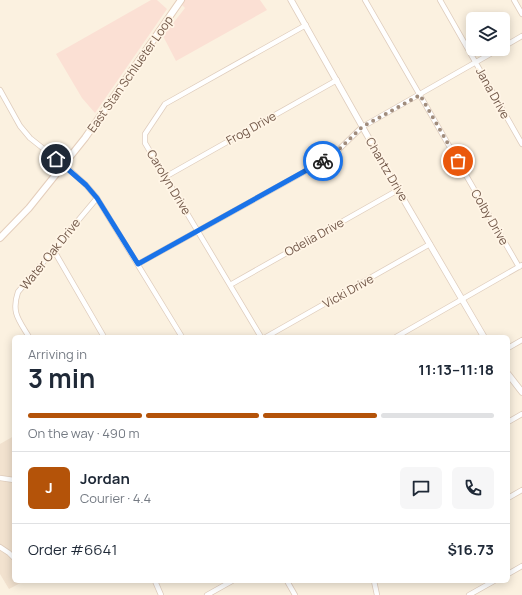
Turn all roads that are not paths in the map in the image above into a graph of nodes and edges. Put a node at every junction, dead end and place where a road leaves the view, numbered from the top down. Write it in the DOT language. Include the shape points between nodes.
graph roads {
  1 [pos="181,0"];
  2 [pos="291,0"];
  3 [pos="366,0"];
  4 [pos="440,0"];
  5 [pos="514,0"];
  6 [pos="522,14"];
  7 [pos="306,25"];
  8 [pos="522,36"];
  9 [pos="510,43"];
  10 [pos="487,56"];
  11 [pos="476,62"];
  12 [pos="337,80"];
  13 [pos="0,90"];
  14 [pos="420,95"];
  15 [pos="362,127"];
  16 [pos="522,144"];
  17 [pos="64,165"];
  18 [pos="165,176"];
  19 [pos="398,190"];
  20 [pos="97,198"];
  21 [pos="198,231"];
  22 [pos="0,238"];
  23 [pos="430,244"];
  24 [pos="53,249"];
  25 [pos="138,264"];
  26 [pos="520,266"];
  27 [pos="230,285"];
  28 [pos="462,300"];
  29 [pos="28,335"];
  30 [pos="103,335"];
  31 [pos="181,335"];
  32 [pos="260,335"];
  33 [pos="270,335"];
  34 [pos="400,335"];
  35 [pos="483,335"];
  36 [pos="522,340"];
  37 [pos="510,347"];
  38 [pos="510,377"];
  39 [pos="522,392"];
  40 [pos="522,414"];
  41 [pos="510,421"];
  42 [pos="0,478"];
  43 [pos="12,480"];
  44 [pos="522,490"];
  45 [pos="510,497"];
  46 [pos="0,547"];
  47 [pos="12,556"];
  48 [pos="522,566"];
  49 [pos="510,573"];
  50 [pos="156,583"];
  51 [pos="228,583"];
  52 [pos="289,583"];
  53 [pos="374,583"];
  54 [pos="490,583"];
  55 [pos="161,595"];
  56 [pos="207,595"];
  57 [pos="295,595"];
  58 [pos="377,595"];
  59 [pos="469,595"];
  1 -- 17 [label="main road, East Stan Schlueter Loop"];
  2 -- 7 [label="street, Chantz Drive"];
  3 -- 14 [label="street, Colby Drive"];
  4 -- 11 [label="street, Jana Drive"];
  5 -- 6 [label="street"];
  7 -- 12 [label="street, Chantz Drive"];
  7 -- 18 [label="street, Carolyn Drive" via="165,104 145,134 145,143"];
  8 -- 9 [label="street"];
  10 -- 11 [label="street"];
  11 -- 14 [label="street"];
  11 -- 16 [label="street, Jana Drive"];
  12 -- 15 [label="street, Chantz Drive"];
  12 -- 18 [label="street, Frog Drive"];
  13 -- 17 [label="street" via="20,126 30,138"];
  14 -- 15 [label="street"];
  14 -- 26 [label="street, Colby Drive"];
  15 -- 19 [label="street, Chantz Drive"];
  15 -- 21 [label="street" via="331,157"];
  17 -- 20 [label="street"];
  17 -- 22 [label="main road, East Stan Schlueter Loop" via="29,208"];
  18 -- 21 [label="street, Carolyn Drive"];
  19 -- 23 [label="street, Chantz Drive"];
  19 -- 27 [label="street, Odelia Drive"];
  20 -- 24 [label="street, Water Oak Drive"];
  20 -- 25 [label="street"];
  21 -- 25 [label="street"];
  21 -- 27 [label="street, Carolyn Drive"];
  23 -- 28 [label="street, Chantz Drive"];
  23 -- 33 [label="street, Vicki Drive"];
  24 -- 29 [label="street, Water Oak Drive" via="18,292 14,302 15,313"];
  24 -- 30 [label="street"];
  25 -- 31 [label="street"];
  26 -- 28 [label="street"];
  27 -- 32 [label="street, Carolyn Drive"];
  28 -- 34 [label="street"];
  28 -- 35 [label="street, Chantz Drive"];
  36 -- 37 [label="street"];
  38 -- 39 [label="street"];
  40 -- 41 [label="street"];
  42 -- 43 [label="street"];
  44 -- 45 [label="street"];
  46 -- 47 [label="street"];
  48 -- 49 [label="street"];
  50 -- 55 [label="street"];
  51 -- 56 [label="street"];
  52 -- 57 [label="street"];
  53 -- 58 [label="street"];
  54 -- 59 [label="street"];
}
